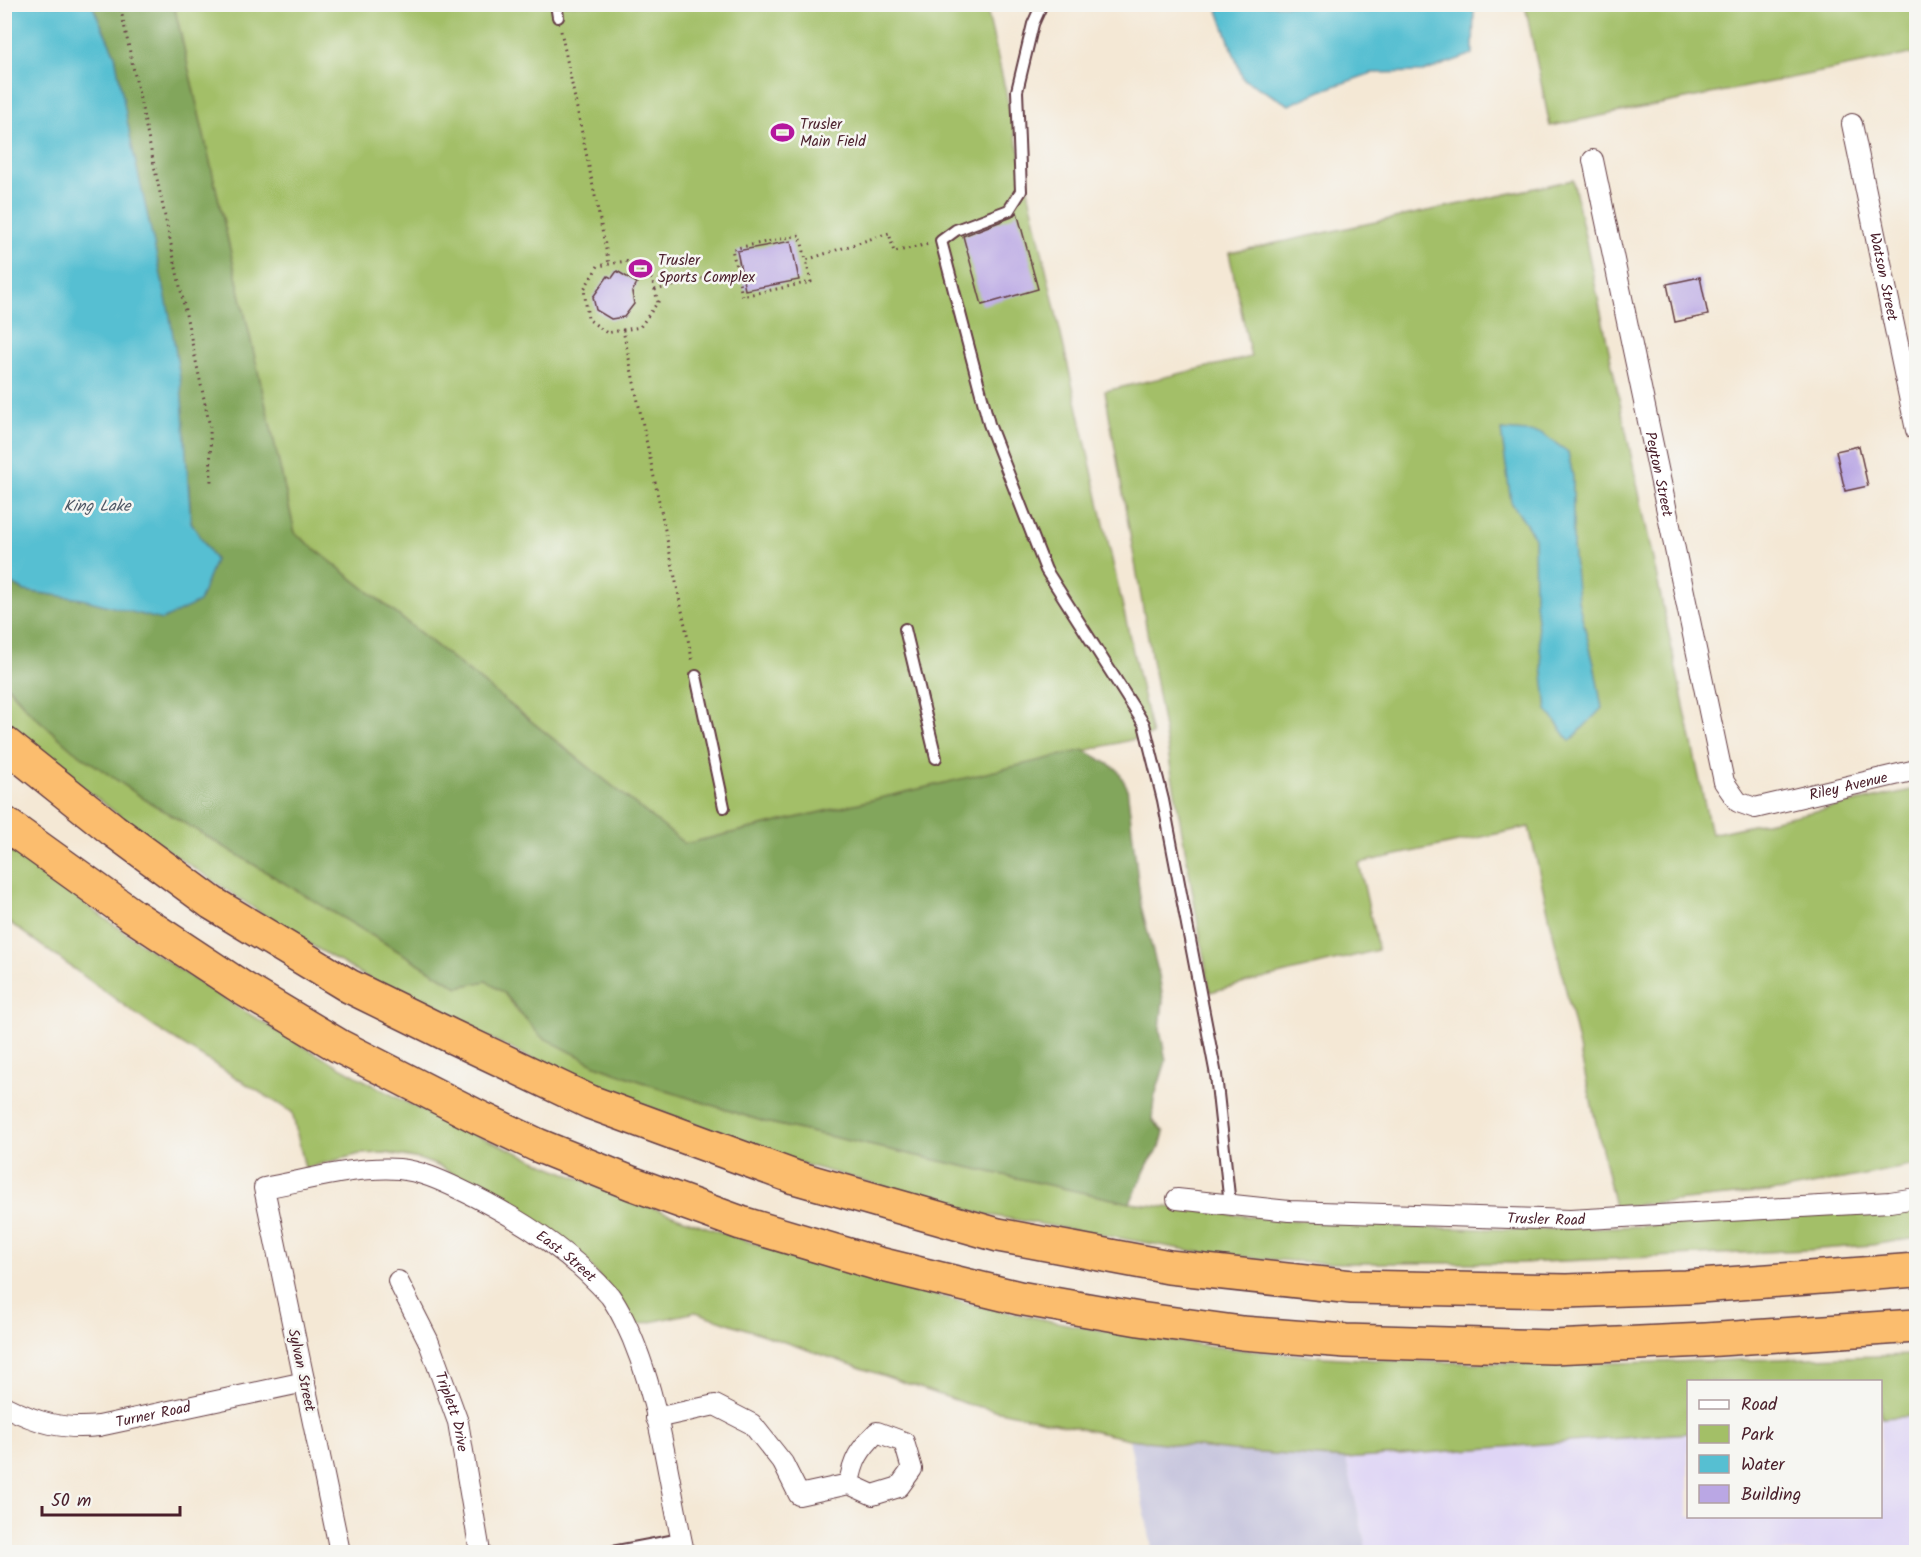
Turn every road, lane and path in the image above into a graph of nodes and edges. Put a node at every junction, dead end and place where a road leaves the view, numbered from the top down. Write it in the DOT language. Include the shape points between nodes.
graph roads {
  1 [pos="118,4"];
  2 [pos="556,4"];
  3 [pos="1042,4"];
  4 [pos="558,17"];
  5 [pos="1852,124"];
  6 [pos="1593,160"];
  7 [pos="941,241"];
  8 [pos="806,260"];
  9 [pos="609,264"];
  10 [pos="737,271"];
  11 [pos="655,290"];
  12 [pos="623,330"];
  13 [pos="1917,430"];
  14 [pos="210,483"];
  15 [pos="905,629"];
  16 [pos="696,676"];
  17 [pos="4,743"];
  18 [pos="936,759"];
  19 [pos="1917,770"];
  20 [pos="1728,788"];
  21 [pos="724,807"];
  22 [pos="4,823"];
  23 [pos="264,1188"];
  24 [pos="1917,1198"];
  25 [pos="1177,1199"];
  26 [pos="1230,1205"];
  27 [pos="1917,1253"];
  28 [pos="1917,1270"];
  29 [pos="398,1281"];
  30 [pos="1686,1287"];
  31 [pos="1917,1326"];
  32 [pos="1706,1340"];
  33 [pos="1917,1344"];
  34 [pos="305,1383"];
  35 [pos="4,1406"];
  36 [pos="656,1418"];
  37 [pos="849,1484"];
  38 [pos="682,1546"];
  39 [pos="340,1552"];
  40 [pos="480,1552"];
  41 [pos="612,1552"];
  1 -- 14 [label="path" via="210,427"];
  2 -- 4 [label="lane"];
  3 -- 7 [label="lane" via="1033,24 1017,91 1020,191 1009,210 956,230"];
  4 -- 9 [label="path"];
  5 -- 13 [label="street, Watson Street"];
  6 -- 20 [label="street, Peyton Street"];
  7 -- 8 [label="path" via="894,252 889,233"];
  7 -- 26 [label="lane" via="989,424 1046,570 1144,724 1163,800 1216,1075"];
  8 -- 10 [label="path" via="800,235 732,249"];
  8 -- 10 [label="path" via="811,282 742,296"];
  9 -- 11 [label="path" via="626,261 652,279"];
  9 -- 12 [label="path" via="598,266 584,289 588,318 608,333"];
  10 -- 11 [label="path"];
  11 -- 12 [label="path" via="658,302 640,327"];
  12 -- 16 [label="path"];
  15 -- 18 [label="lane"];
  16 -- 21 [label="lane"];
  17 -- 30 [label="highway" via="212,903 350,986 590,1102 794,1177 998,1235 1169,1267 1352,1287 1566,1292"];
  19 -- 20 [label="street, Riley Avenue" via="1755,808 1738,802"];
  22 -- 32 [label="highway" via="132,915 339,1046 537,1145 741,1223 879,1264 1019,1298 1242,1333 1346,1341 1553,1347"];
  23 -- 34 [label="street, Sylvan Street"];
  23 -- 36 [label="street, East Street" via="365,1168 402,1169 429,1176 479,1199 536,1231 611,1298 644,1368"];
  24 -- 26 [label="street, Trusler Road" via="1570,1220 1289,1211"];
  25 -- 26 [label="street, Trusler Road"];
  27 -- 30 [label="highway"];
  28 -- 30 [label="highway"];
  29 -- 40 [label="street, Triplett Drive" via="428,1340 458,1422"];
  31 -- 32 [label="highway"];
  32 -- 33 [label="highway"];
  34 -- 35 [label="street, Turner Road" via="77,1428 51,1426"];
  34 -- 39 [label="street, Sylvan Street"];
  36 -- 37 [label="street" via="715,1405 752,1424 783,1463 799,1495"];
  36 -- 38 [label="street, East Street"];
  38 -- 41 [label="lane"];
}
